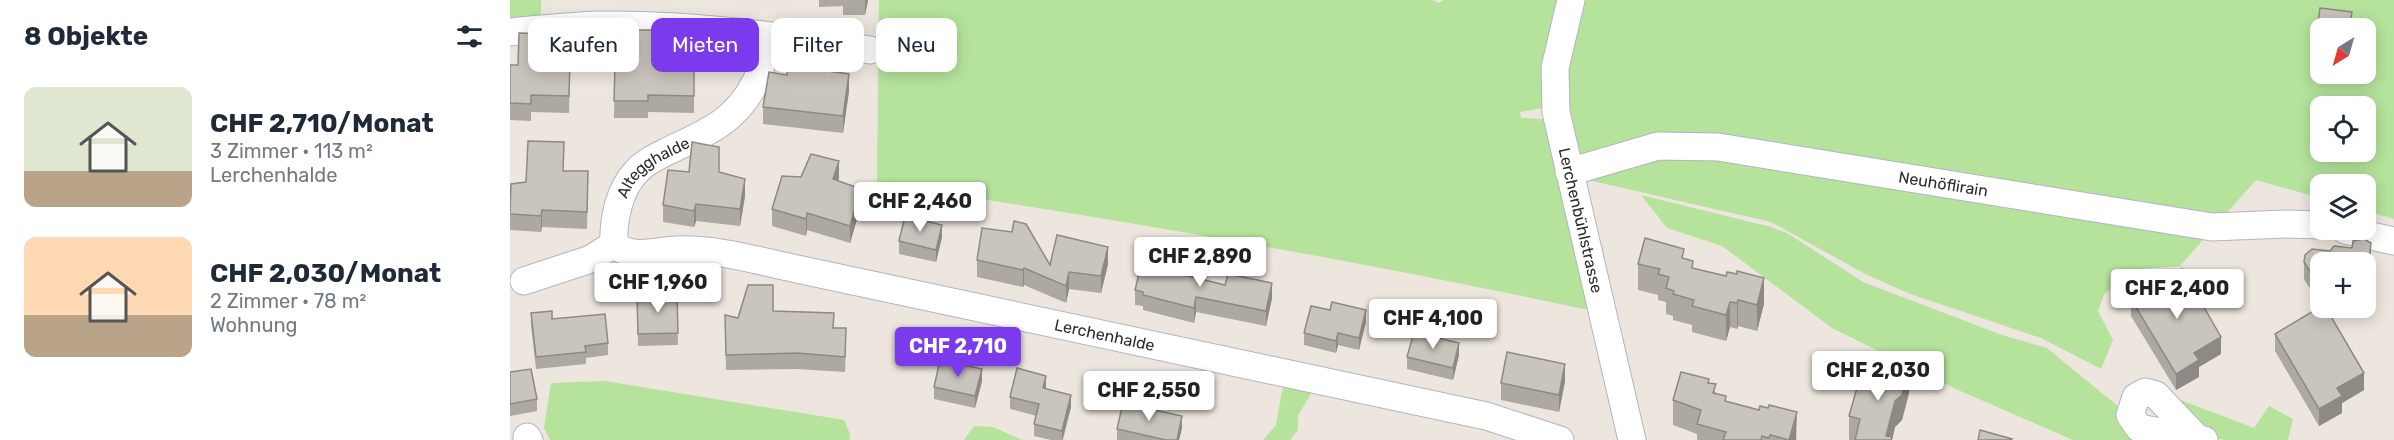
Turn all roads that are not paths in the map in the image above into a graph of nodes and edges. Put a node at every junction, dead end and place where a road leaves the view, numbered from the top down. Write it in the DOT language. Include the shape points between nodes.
graph roads {
  1 [pos="1571,0"];
  2 [pos="651,29"];
  3 [pos="510,32"];
  4 [pos="759,35"];
  5 [pos="759,46"];
  6 [pos="870,50"];
  7 [pos="1569,172"];
  8 [pos="2310,225"];
  9 [pos="2376,238"];
  10 [pos="2394,242"];
  11 [pos="614,244"];
  12 [pos="524,281"];
  13 [pos="1560,440"];
  14 [pos="1632,440"];
  1 -- 7 [label="street, Lerchenbühlstrasse" via="1555,68 1556,112"];
  2 -- 3 [label="street" via="602,26"];
  4 -- 6 [label="street"];
  5 -- 11 [label="street, Altegghalde" via="762,67 741,108 717,127 637,170 624,189 613,226"];
  7 -- 8 [label="street, Neuhöflirain" via="1658,146 1718,147 2212,227"];
  7 -- 14 [label="street, Lerchenbühlstrasse"];
  9 -- 10 [label="street"];
  11 -- 12 [label="street" via="591,259"];
  11 -- 13 [label="street, Lerchenhalde" via="621,251 636,254 708,251 808,271 1486,416"];
}
